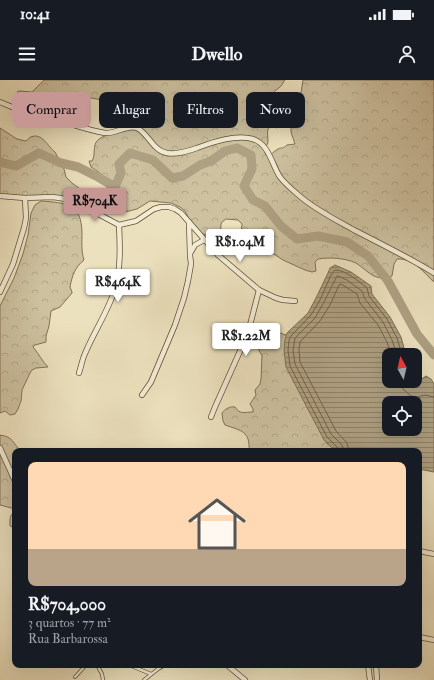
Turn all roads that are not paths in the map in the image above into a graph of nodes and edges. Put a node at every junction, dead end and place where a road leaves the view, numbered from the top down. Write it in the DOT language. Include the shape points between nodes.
graph roads {
  1 [pos="0,102"];
  2 [pos="0,196"];
  3 [pos="25,198"];
  4 [pos="189,222"];
  5 [pos="119,225"];
  6 [pos="204,240"];
  7 [pos="190,255"];
  8 [pos="434,273"];
  9 [pos="259,290"];
  10 [pos="0,292"];
  11 [pos="295,301"];
  12 [pos="79,373"];
  13 [pos="142,395"];
  14 [pos="211,417"];
  15 [pos="0,448"];
  16 [pos="12,474"];
  17 [pos="422,552"];
  18 [pos="434,554"];
  19 [pos="422,638"];
  20 [pos="434,640"];
  21 [pos="83,668"];
  22 [pos="99,668"];
  23 [pos="136,668"];
  24 [pos="161,668"];
  25 [pos="231,668"];
  26 [pos="368,668"];
  27 [pos="376,668"];
  28 [pos="151,674"];
  29 [pos="75,677"];
  30 [pos="103,680"];
  31 [pos="144,680"];
  32 [pos="245,680"];
  33 [pos="370,680"];
  34 [pos="377,680"];
  1 -- 8 [label="street" via="92,130 110,133 137,128 160,151 167,153 186,151 232,138 244,137 255,140 266,150 276,171 287,185 310,204"];
  2 -- 3 [label="street"];
  3 -- 5 [label="street" via="52,197 74,201"];
  3 -- 10 [label="street" via="24,228 13,264"];
  4 -- 5 [label="street" via="175,209 162,207 154,209 136,221"];
  4 -- 6 [label="street"];
  4 -- 7 [label="street"];
  5 -- 12 [label="street" via="120,258 115,288 84,355"];
  6 -- 7 [label="street" via="194,245"];
  6 -- 9 [label="street"];
  7 -- 13 [label="street" via="188,281 175,325 151,382"];
  9 -- 11 [label="street" via="276,298"];
  9 -- 14 [label="street" via="245,340"];
  15 -- 16 [label="street"];
  17 -- 18 [label="street"];
  19 -- 20 [label="street"];
  21 -- 29 [label="lane"];
  22 -- 30 [label="lane"];
  23 -- 28 [label="lane"];
  24 -- 28 [label="lane"];
  25 -- 32 [label="street"];
  26 -- 33 [label="street"];
  27 -- 34 [label="street"];
  28 -- 31 [label="lane"];
}
